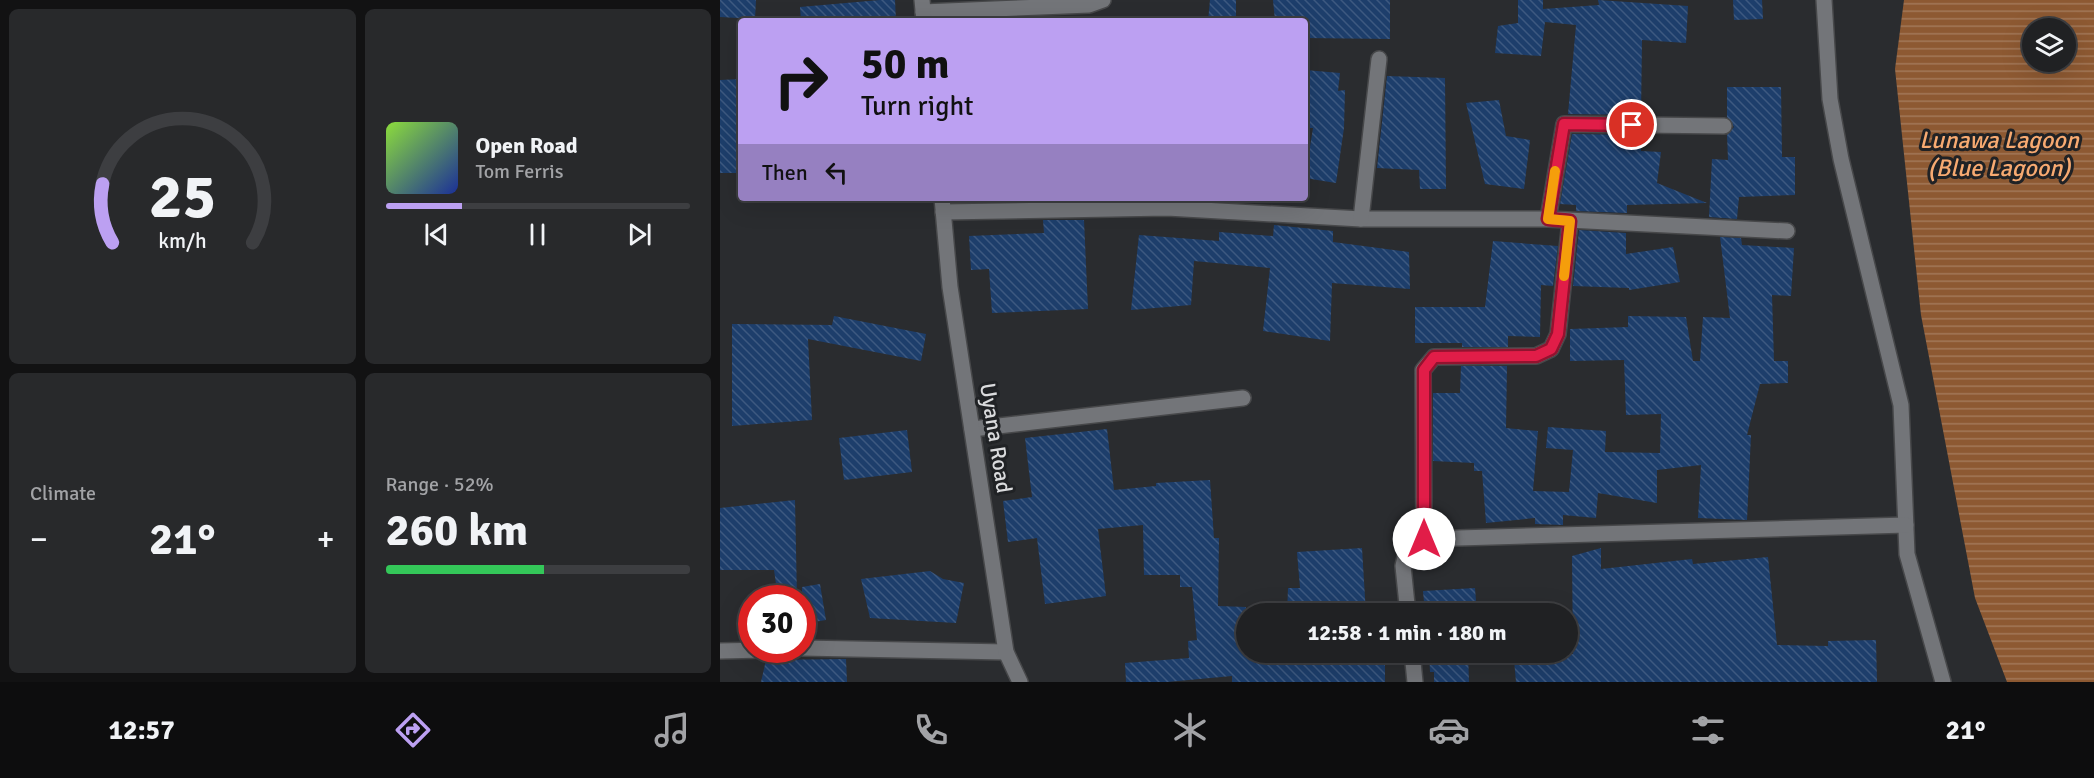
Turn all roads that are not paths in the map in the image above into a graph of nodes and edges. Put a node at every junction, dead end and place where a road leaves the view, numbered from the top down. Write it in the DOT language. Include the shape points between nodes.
graph roads {
  1 [pos="1103,0"];
  2 [pos="1824,0"];
  3 [pos="923,11"];
  4 [pos="1379,59"];
  5 [pos="1724,126"];
  6 [pos="1167,203"];
  7 [pos="943,205"];
  8 [pos="1360,219"];
  9 [pos="1548,219"];
  10 [pos="1570,221"];
  11 [pos="1787,231"];
  12 [pos="1243,398"];
  13 [pos="972,429"];
  14 [pos="1906,525"];
  15 [pos="1424,539"];
  16 [pos="1407,603"];
  17 [pos="816,648"];
  18 [pos="720,651"];
  19 [pos="738,651"];
  20 [pos="1006,652"];
  21 [pos="1413,663"];
  22 [pos="1020,682"];
  23 [pos="1415,682"];
  24 [pos="1943,682"];
  1 -- 3 [label="street" via="1089,5"];
  2 -- 14 [label="street" via="1830,99 1841,159 1901,405"];
  4 -- 8 [label="street"];
  5 -- 9 [label="street" via="1564,124"];
  6 -- 7 [label="street"];
  6 -- 8 [label="street"];
  7 -- 13 [label="street, Uyana Road" via="950,287"];
  8 -- 9 [label="street"];
  9 -- 10 [label="street"];
  10 -- 11 [label="street"];
  10 -- 15 [label="street" via="1558,334 1551,349 1536,356 1434,357 1424,370"];
  12 -- 13 [label="street"];
  13 -- 20 [label="street, Uyana Road"];
  14 -- 15 [label="street"];
  14 -- 24 [label="street" via="1907,554"];
  15 -- 16 [label="street" via="1408,544 1403,566"];
  17 -- 20 [label="street"];
  18 -- 19 [label="street"];
  20 -- 22 [label="street, Uyana Road"];
  21 -- 23 [label="street"];
}
